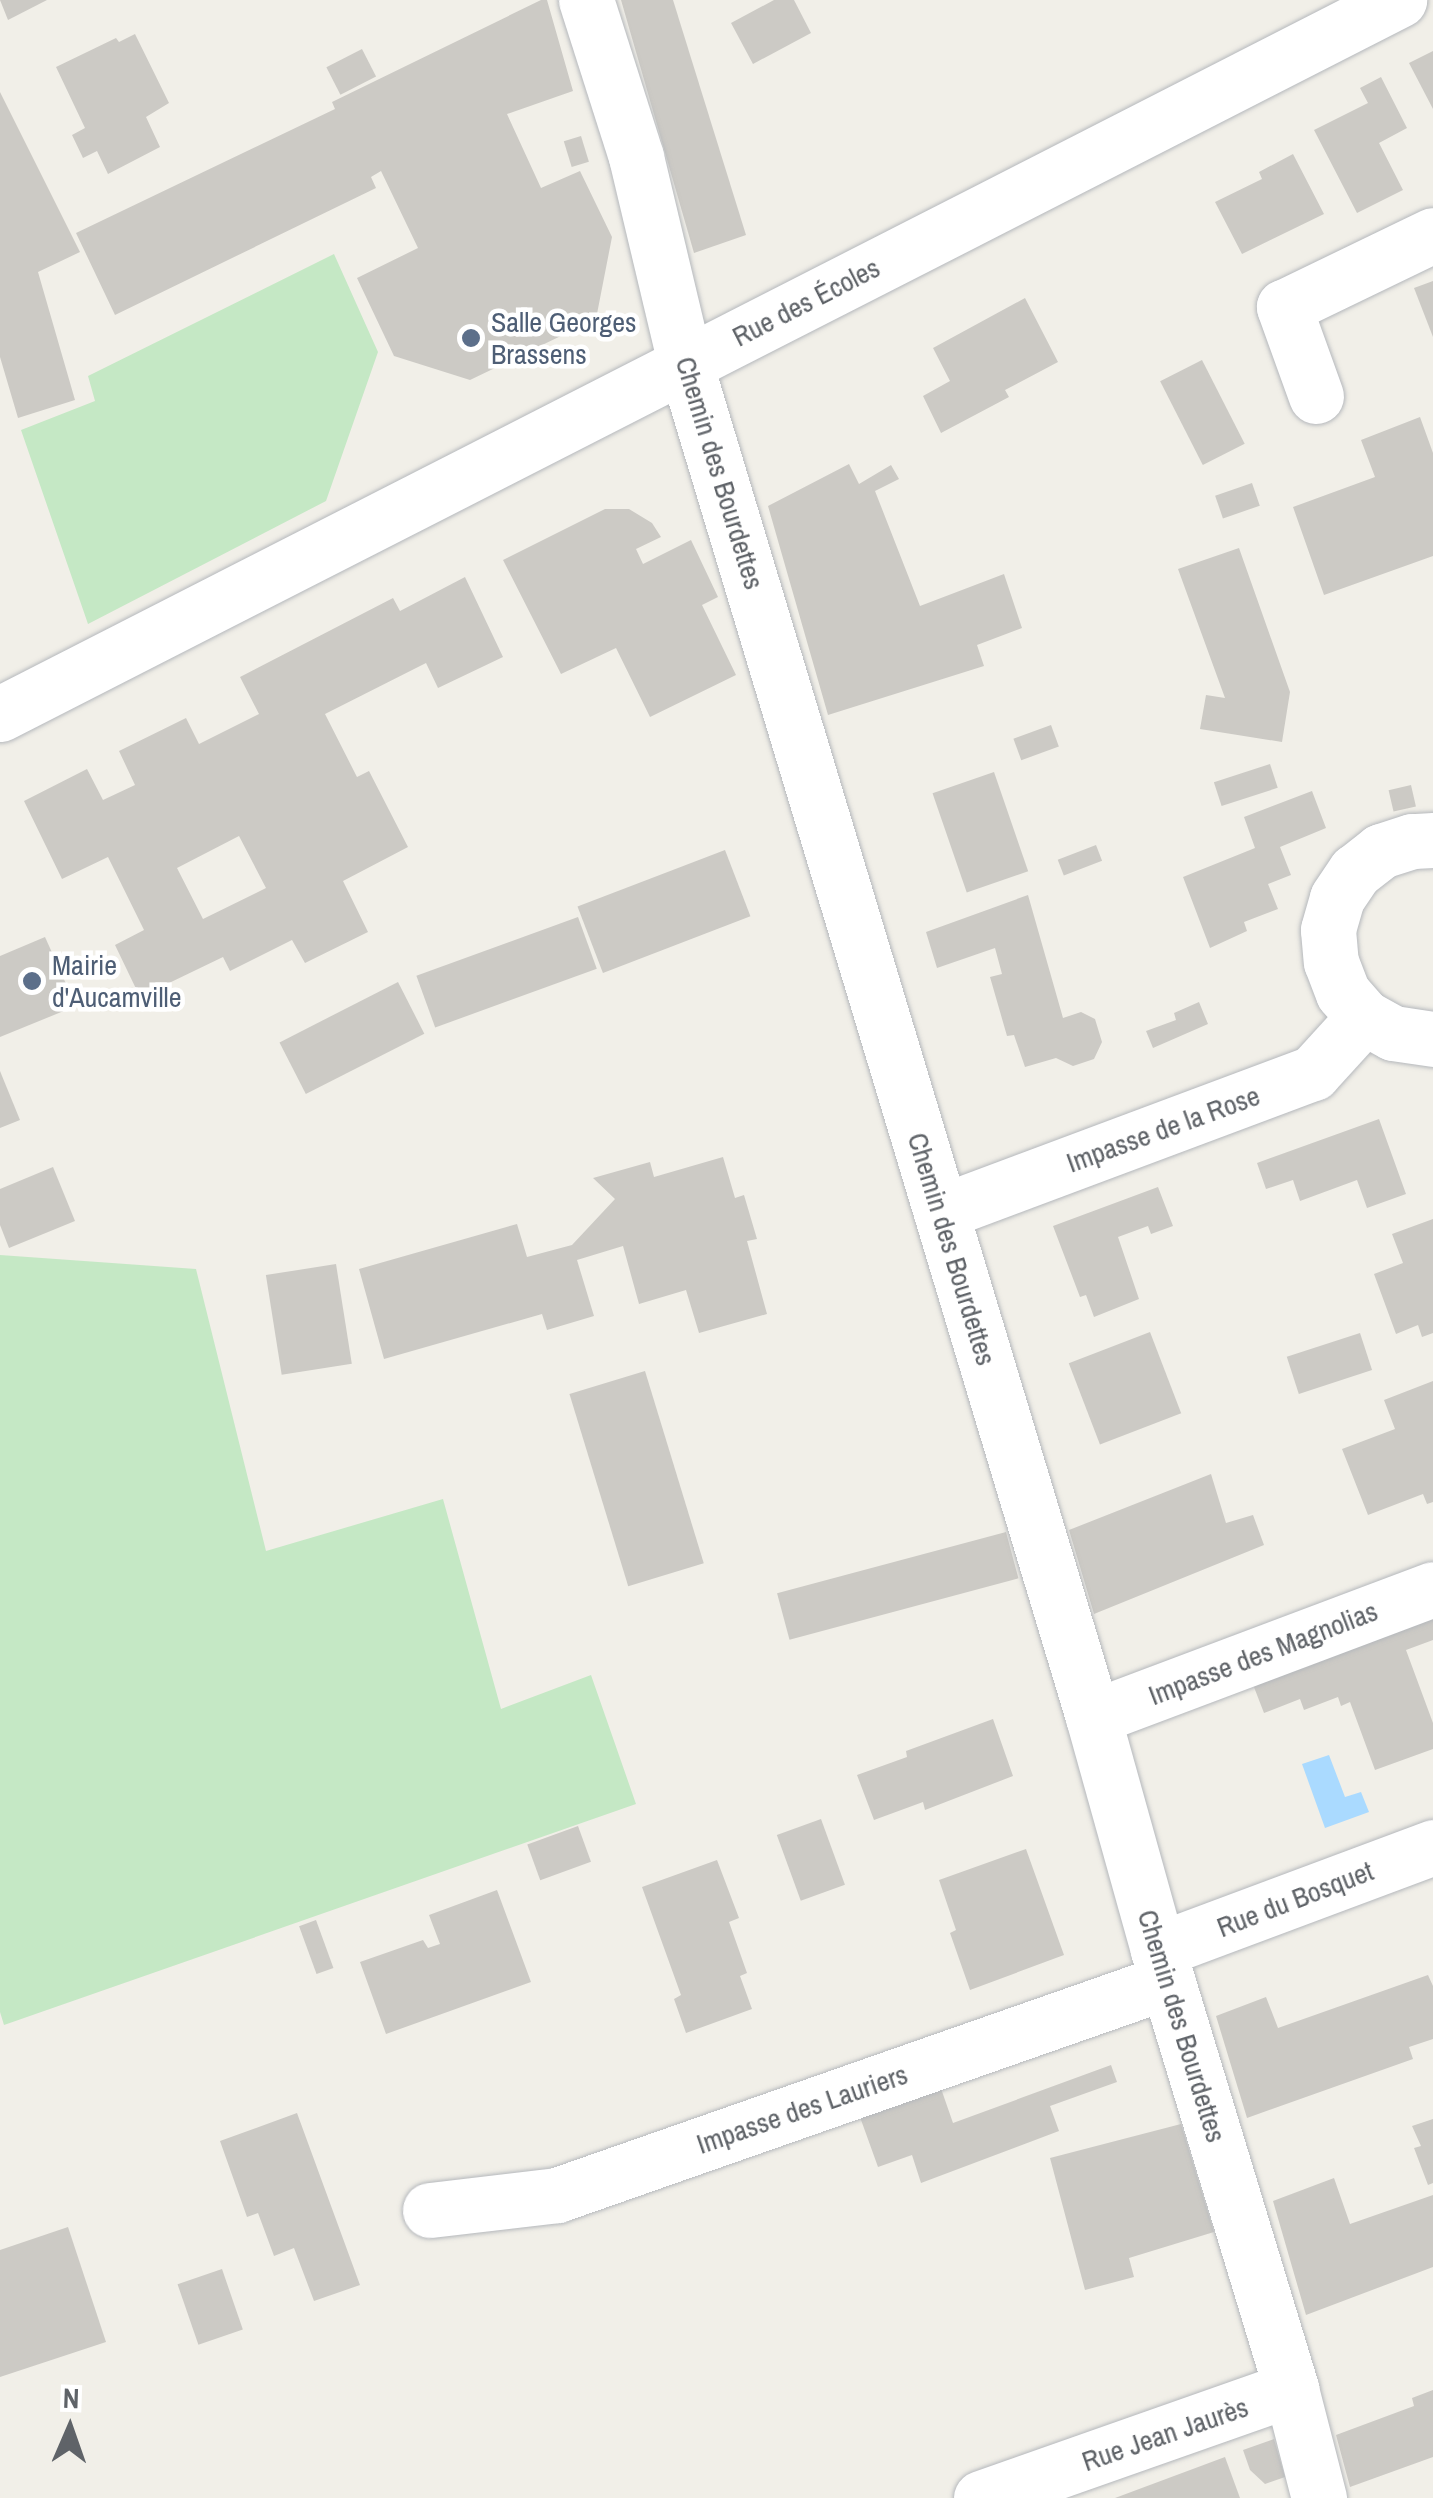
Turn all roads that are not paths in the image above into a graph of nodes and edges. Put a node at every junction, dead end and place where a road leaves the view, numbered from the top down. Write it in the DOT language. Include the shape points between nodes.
graph roads {
  1 [pos="586,0"];
  2 [pos="1398,0"];
  3 [pos="1433,235"];
  4 [pos="685,363"];
  5 [pos="1316,396"];
  6 [pos="0,714"];
  7 [pos="1433,840"];
  8 [pos="1364,1017"];
  9 [pos="1433,1039"];
  10 [pos="941,1212"];
  11 [pos="1433,1588"];
  12 [pos="1093,1717"];
  13 [pos="1433,1846"];
  14 [pos="1163,1966"];
  15 [pos="430,2210"];
  16 [pos="1291,2389"];
  17 [pos="982,2498"];
  18 [pos="1319,2498"];
  1 -- 4 [label="street, Chemin des Bourdettes" via="636,157"];
  2 -- 4 [label="street, Rue des Écoles"];
  3 -- 5 [label="street" via="1284,307"];
  4 -- 6 [label="street, Rue des Écoles"];
  4 -- 10 [label="street, Chemin des Bourdettes"];
  7 -- 8 [label="street" via="1381,851 1355,871 1337,898 1328,930 1330,962 1343,993"];
  8 -- 9 [label="street" via="1394,1034"];
  8 -- 10 [label="street, Impasse de la Rose" via="1314,1073"];
  10 -- 12 [label="street, Chemin des Bourdettes"];
  11 -- 12 [label="street, Impasse des Magnolias"];
  12 -- 14 [label="street, Chemin des Bourdettes"];
  13 -- 14 [label="street, Rue du Bosquet"];
  14 -- 15 [label="street, Impasse des Lauriers" via="557,2196"];
  14 -- 16 [label="street, Chemin des Bourdettes"];
  16 -- 17 [label="street, Rue Jean Jaurès"];
  16 -- 18 [label="street, Chemin des Bourdettes"];
}
